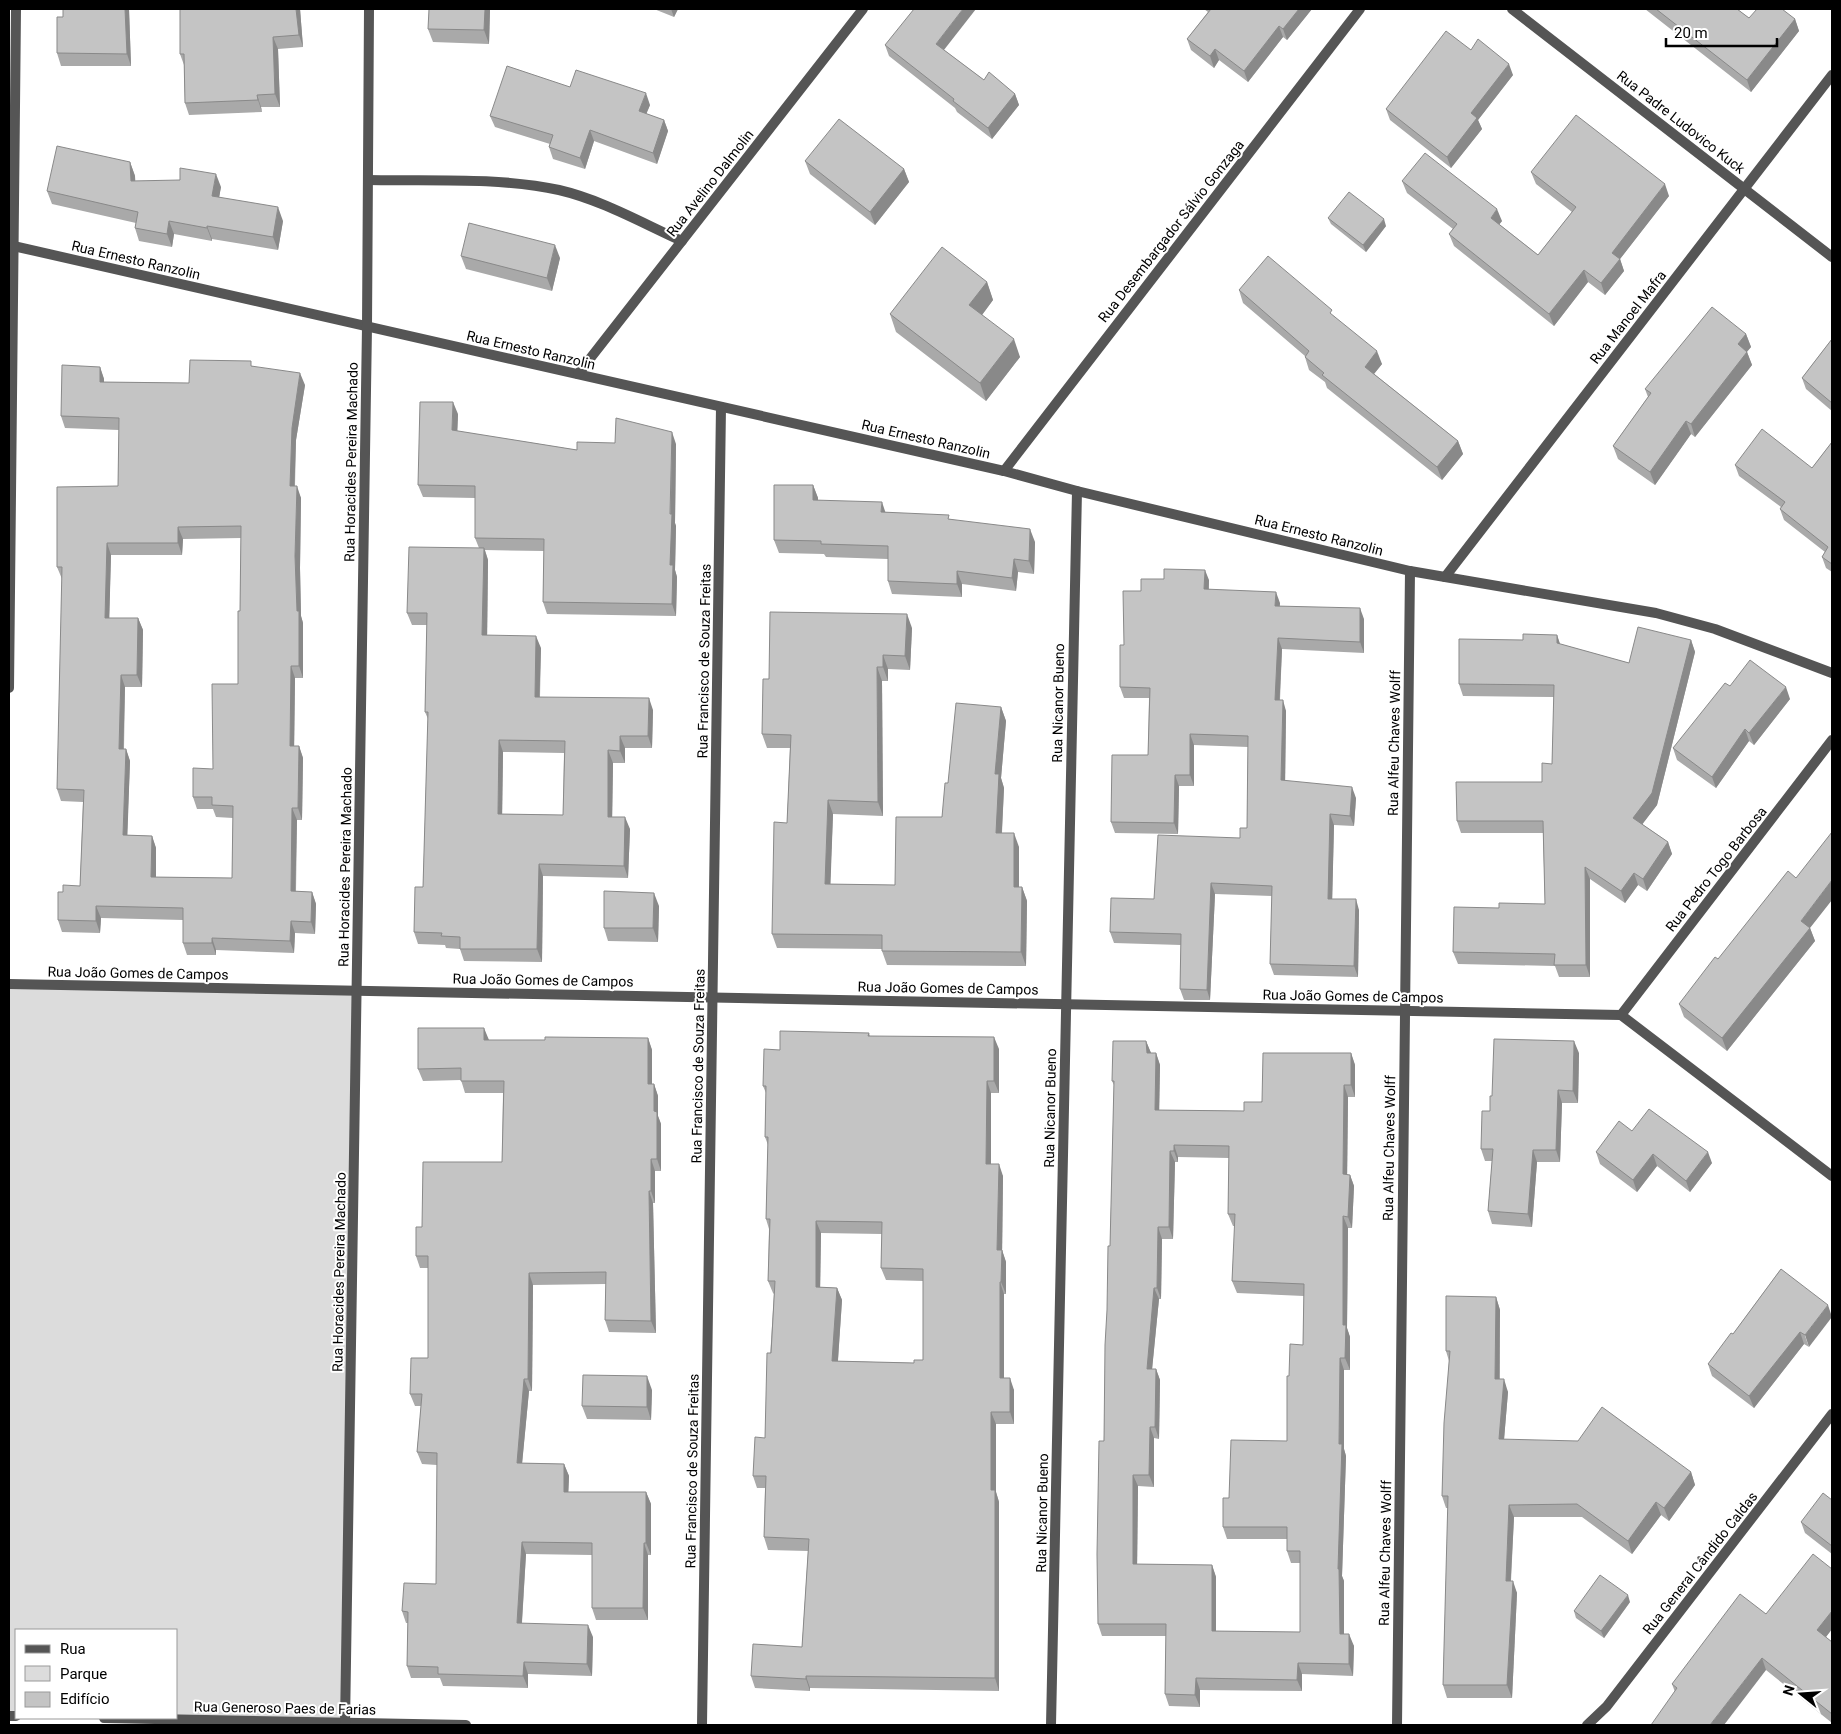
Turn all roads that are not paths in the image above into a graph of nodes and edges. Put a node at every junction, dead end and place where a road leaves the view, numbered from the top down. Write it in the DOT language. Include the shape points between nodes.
graph roads {
  1 [pos="16,9"];
  2 [pos="369,9"];
  3 [pos="862,9"];
  4 [pos="1360,9"];
  5 [pos="1512,9"];
  6 [pos="1832,75"];
  7 [pos="368,180"];
  8 [pos="1744,189"];
  9 [pos="682,241"];
  10 [pos="11,246"];
  11 [pos="1832,257"];
  12 [pos="367,326"];
  13 [pos="578,374"];
  14 [pos="722,407"];
  15 [pos="1004,471"];
  16 [pos="1077,491"];
  17 [pos="1410,571"];
  18 [pos="1445,577"];
  19 [pos="1832,673"];
  20 [pos="9,688"];
  21 [pos="1832,740"];
  22 [pos="9,984"];
  23 [pos="357,991"];
  24 [pos="713,997"];
  25 [pos="1066,1004"];
  26 [pos="1405,1010"];
  27 [pos="1621,1015"];
  28 [pos="1832,1176"];
  29 [pos="1832,1414"];
  30 [pos="144,1719"];
  31 [pos="345,1724"];
  32 [pos="466,1725"];
  33 [pos="702,1725"];
  34 [pos="1051,1725"];
  35 [pos="1396,1725"];
  36 [pos="1587,1725"];
  1 -- 10 [label="street"];
  2 -- 7 [label="street, Rua Horacides Pereira Machado"];
  3 -- 9 [label="street, Rua Avelino Dalmolin"];
  4 -- 15 [label="street, Rua Desembargador Sálvio Gonzaga"];
  5 -- 8 [label="street, Rua Padre Ludovico Kuck"];
  6 -- 8 [label="street, Rua Manoel Mafra"];
  7 -- 9 [label="street" via="505,182 558,190 593,201"];
  7 -- 12 [label="street, Rua Horacides Pereira Machado"];
  8 -- 11 [label="street, Rua Padre Ludovico Kuck"];
  8 -- 18 [label="street, Rua Manoel Mafra"];
  9 -- 13 [label="street, Rua Avelino Dalmolin"];
  10 -- 12 [label="street, Rua Ernesto Ranzolin"];
  10 -- 20 [label="street"];
  12 -- 13 [label="street, Rua Ernesto Ranzolin"];
  12 -- 23 [label="street, Rua Horacides Pereira Machado"];
  13 -- 14 [label="street, Rua Ernesto Ranzolin"];
  14 -- 15 [label="street, Rua Ernesto Ranzolin"];
  14 -- 24 [label="street, Rua Francisco de Souza Freitas"];
  15 -- 16 [label="street, Rua Ernesto Ranzolin"];
  16 -- 17 [label="street, Rua Ernesto Ranzolin"];
  16 -- 25 [label="street, Rua Nicanor Bueno"];
  17 -- 18 [label="street, Rua Ernesto Ranzolin"];
  17 -- 26 [label="street, Rua Alfeu Chaves Wolff"];
  18 -- 19 [label="street, Rua Ernesto Ranzolin" via="1656,613 1716,629"];
  21 -- 27 [label="street, Rua Pedro Togo Barbosa"];
  22 -- 23 [label="street, Rua João Gomes de Campos"];
  23 -- 24 [label="street, Rua João Gomes de Campos"];
  23 -- 31 [label="street, Rua Horacides Pereira Machado"];
  24 -- 25 [label="street, Rua João Gomes de Campos"];
  24 -- 33 [label="street, Rua Francisco de Souza Freitas"];
  25 -- 26 [label="street, Rua João Gomes de Campos"];
  25 -- 34 [label="street, Rua Nicanor Bueno"];
  26 -- 27 [label="street, Rua João Gomes de Campos"];
  26 -- 35 [label="street, Rua Alfeu Chaves Wolff"];
  27 -- 28 [label="street"];
  29 -- 36 [label="street, Rua General Cândido Caldas" via="1607,1706"];
  30 -- 31 [label="street, Rua Generoso Paes de Farias"];
  31 -- 32 [label="street, Rua Generoso Paes de Farias"];
}
